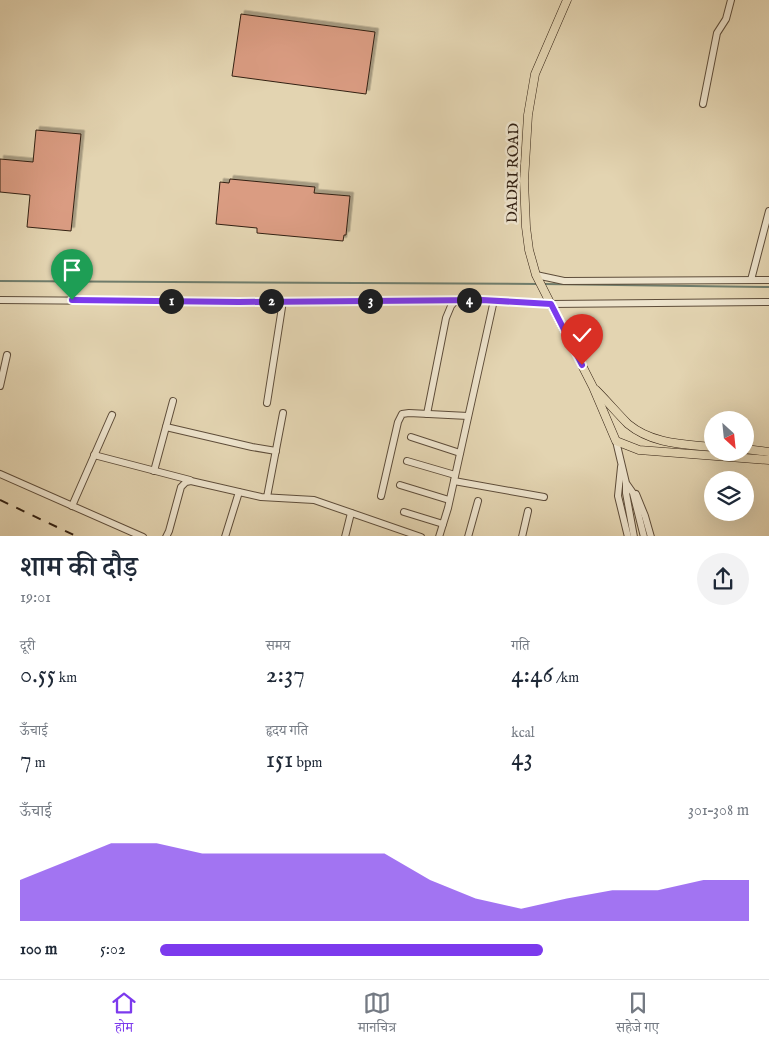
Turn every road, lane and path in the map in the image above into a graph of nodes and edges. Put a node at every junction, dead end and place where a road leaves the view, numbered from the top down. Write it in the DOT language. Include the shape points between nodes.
graph roads {
  1 [pos="567,0"];
  2 [pos="731,0"];
  3 [pos="703,104"];
  4 [pos="769,211"];
  5 [pos="536,275"];
  6 [pos="751,280"];
  7 [pos="769,280"];
  8 [pos="0,300"];
  9 [pos="456,300"];
  10 [pos="494,300"];
  11 [pos="283,301"];
  12 [pos="769,302"];
  13 [pos="550,303"];
  14 [pos="7,355"];
  15 [pos="0,386"];
  16 [pos="593,387"];
  17 [pos="173,401"];
  18 [pos="267,403"];
  19 [pos="283,413"];
  20 [pos="112,414"];
  21 [pos="427,414"];
  22 [pos="468,416"];
  23 [pos="166,427"];
  24 [pos="411,437"];
  25 [pos="616,441"];
  26 [pos="704,446"];
  27 [pos="754,450"];
  28 [pos="276,451"];
  29 [pos="769,452"];
  30 [pos="460,453"];
  31 [pos="94,455"];
  32 [pos="769,460"];
  33 [pos="407,461"];
  34 [pos="621,464"];
  35 [pos="154,470"];
  36 [pos="0,474"];
  37 [pos="624,474"];
  38 [pos="454,478"];
  39 [pos="191,481"];
  40 [pos="626,483"];
  41 [pos="400,485"];
  42 [pos="239,492"];
  43 [pos="381,496"];
  44 [pos="544,497"];
  45 [pos="267,498"];
  46 [pos="450,500"];
  47 [pos="478,501"];
  48 [pos="72,506"];
  49 [pos="528,511"];
  50 [pos="351,512"];
  51 [pos="404,512"];
  52 [pos="443,524"];
  53 [pos="143,536"];
  54 [pos="166,536"];
  55 [pos="225,536"];
  56 [pos="345,536"];
  57 [pos="420,536"];
  58 [pos="439,536"];
  59 [pos="468,536"];
  60 [pos="522,536"];
  61 [pos="628,536"];
  62 [pos="634,536"];
  63 [pos="644,536"];
  64 [pos="650,536"];
  1 -- 5 [label="main road, DADRI ROAD" via="535,74 528,115 524,205 529,250"];
  2 -- 3 [label="street" via="726,19 717,33"];
  4 -- 6 [label="street"];
  5 -- 6 [label="street" via="564,281"];
  5 -- 13 [label="main road, DADRI ROAD"];
  6 -- 7 [label="street"];
  8 -- 11 [label="street"];
  9 -- 10 [label="street"];
  9 -- 11 [label="street"];
  9 -- 21 [label="street" via="446,318"];
  10 -- 13 [label="street"];
  10 -- 22 [label="street"];
  11 -- 18 [label="street"];
  12 -- 13 [label="street"];
  13 -- 16 [label="main road, DADRI ROAD"];
  14 -- 15 [label="street"];
  16 -- 25 [label="main road, DADRI ROAD"];
  16 -- 26 [label="main road" via="629,424 646,434 664,442"];
  17 -- 23 [label="street"];
  19 -- 28 [label="street"];
  20 -- 31 [label="street"];
  21 -- 22 [label="street"];
  21 -- 43 [label="street" via="400,416"];
  22 -- 30 [label="street"];
  23 -- 28 [label="street"];
  23 -- 35 [label="street"];
  24 -- 30 [label="street"];
  25 -- 32 [label="main road" via="639,450"];
  25 -- 34 [label="street, DADRI ROAD"];
  27 -- 29 [label="main road"];
  28 -- 45 [label="street"];
  30 -- 38 [label="street"];
  31 -- 35 [label="street"];
  31 -- 48 [label="street"];
  33 -- 38 [label="street"];
  34 -- 37 [label="street, DADRI ROAD"];
  34 -- 61 [label="street" via="618,496"];
  35 -- 39 [label="street"];
  36 -- 48 [label="street"];
  37 -- 40 [label="street, DADRI ROAD"];
  37 -- 64 [label="street" via="640,502"];
  38 -- 44 [label="street"];
  38 -- 46 [label="street"];
  39 -- 42 [label="street"];
  39 -- 54 [label="street" via="180,487"];
  40 -- 62 [label="street, DADRI ROAD"];
  40 -- 63 [label="street, DADRI ROAD" via="633,494"];
  41 -- 46 [label="street"];
  42 -- 45 [label="street"];
  42 -- 55 [label="street"];
  45 -- 50 [label="street" via="314,500"];
  46 -- 52 [label="street"];
  47 -- 59 [label="street"];
  48 -- 53 [label="street"];
  49 -- 60 [label="street"];
  50 -- 56 [label="street"];
  50 -- 57 [label="street"];
  51 -- 52 [label="street"];
  52 -- 58 [label="street"];
}
